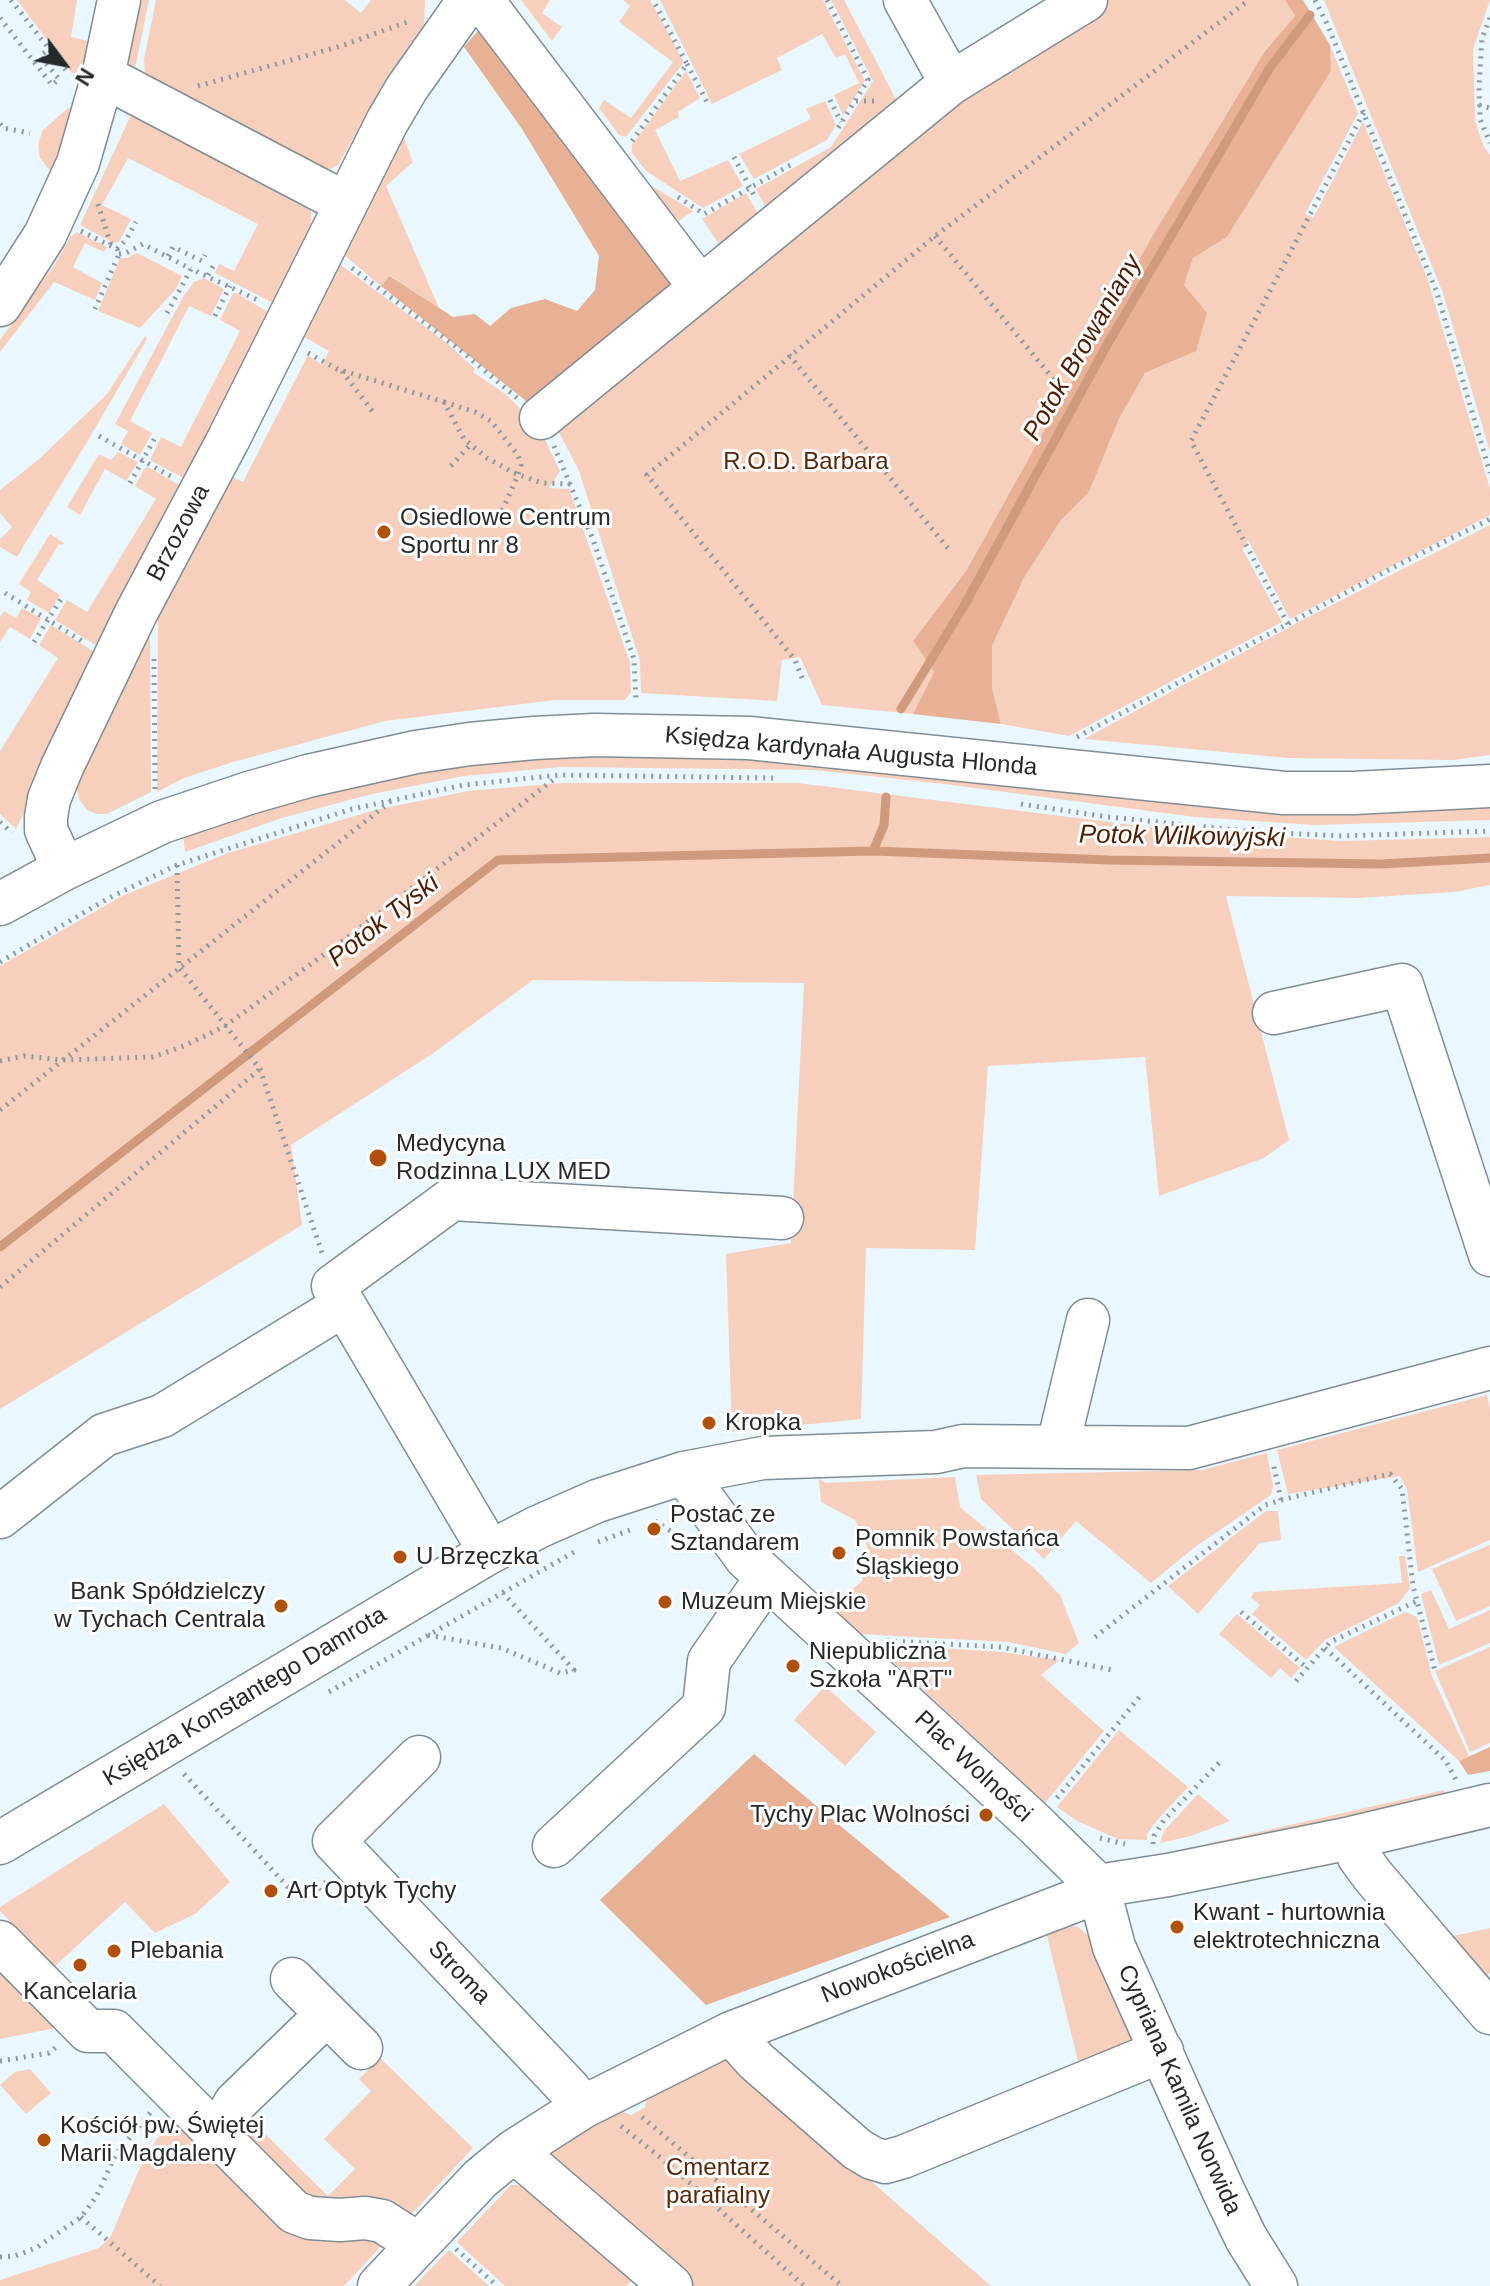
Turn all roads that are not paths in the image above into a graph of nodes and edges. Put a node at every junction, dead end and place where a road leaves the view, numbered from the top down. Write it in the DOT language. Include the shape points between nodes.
graph roads {
  1 [pos="119,0"];
  2 [pos="1086,0"];
  3 [pos="908,1"];
  4 [pos="458,5"];
  5 [pos="89,78"];
  6 [pos="951,83"];
  7 [pos="345,203"];
  8 [pos="690,274"];
  9 [pos="0,305"];
  10 [pos="541,418"];
  11 [pos="1490,786"];
  12 [pos="64,869"];
  13 [pos="0,904"];
  14 [pos="1274,1013"];
  15 [pos="782,1218"];
  16 [pos="1490,1255"];
  17 [pos="339,1296"];
  18 [pos="1088,1320"];
  19 [pos="1490,1368"];
  20 [pos="1058,1445"];
  21 [pos="684,1473"];
  22 [pos="0,1517"];
  23 [pos="490,1552"];
  24 [pos="767,1577"];
  25 [pos="419,1757"];
  26 [pos="1474,1794"];
  27 [pos="1351,1838"];
  28 [pos="0,1843"];
  29 [pos="554,1846"];
  30 [pos="1098,1886"];
  31 [pos="0,1942"];
  32 [pos="292,1979"];
  33 [pos="1490,2013"];
  34 [pos="327,2014"];
  35 [pos="731,2033"];
  36 [pos="361,2048"];
  37 [pos="1162,2051"];
  38 [pos="608,2105"];
  39 [pos="218,2134"];
  40 [pos="514,2151"];
  41 [pos="425,2236"];
  42 [pos="379,2286"];
  43 [pos="671,2286"];
  44 [pos="1276,2286"];
  1 -- 5 [label="street"];
  2 -- 6 [label="street"];
  3 -- 6 [label="street"];
  4 -- 7 [label="street, Brzozowa"];
  4 -- 8 [label="street"];
  5 -- 7 [label="street"];
  5 -- 9 [label="street" via="78,163 45,235"];
  6 -- 10 [label="street"];
  7 -- 12 [label="street, Brzozowa" via="322,248 271,320 49,799 46,830"];
  11 -- 12 [label="street, Księdza kardynała Augusta Hlonda" via="1270,792 749,738 534,738 416,752 308,776 187,813"];
  12 -- 13 [label="street, Księdza kardynała Augusta Hlonda"];
  14 -- 16 [label="street" via="1402,985"];
  15 -- 17 [label="street" via="452,1199"];
  17 -- 22 [label="street" via="162,1416 104,1435"];
  17 -- 23 [label="street"];
  18 -- 20 [label="street"];
  19 -- 20 [label="street, Księdza Konstantego Damrota" via="1189,1448"];
  20 -- 21 [label="street, Księdza Konstantego Damrota" via="763,1458"];
  21 -- 23 [label="street, Księdza Konstantego Damrota" via="597,1501"];
  21 -- 24 [label="street, Plac Wolności" via="746,1558"];
  23 -- 28 [label="street, Księdza Konstantego Damrota"];
  24 -- 29 [label="street" via="709,1661 704,1707"];
  24 -- 30 [label="street, Plac Wolności"];
  25 -- 38 [label="street, Stroma" via="343,1851 569,2089"];
  26 -- 27 [label="street, Nowokościelna"];
  27 -- 30 [label="street, Nowokościelna"];
  27 -- 33 [label="street" via="1373,1876"];
  30 -- 35 [label="street, Nowokościelna" via="1077,1900"];
  30 -- 37 [label="street, Cypriana Kamila Norwida" via="1114,1947"];
  31 -- 39 [label="street" via="81,2026 114,2031"];
  32 -- 34 [label="street"];
  34 -- 36 [label="street"];
  34 -- 39 [label="street" via="235,2103"];
  35 -- 37 [label="street" via="857,2149 885,2162"];
  35 -- 38 [label="street, Nowokościelna"];
  37 -- 44 [label="street, Cypriana Kamila Norwida" via="1228,2202"];
  38 -- 40 [label="street, Nowokościelna"];
  39 -- 41 [label="street" via="294,2212 310,2218 382,2221"];
  40 -- 41 [label="street, Nowokościelna"];
  40 -- 43 [label="street"];
  41 -- 42 [label="street, Nowokościelna"];
}
